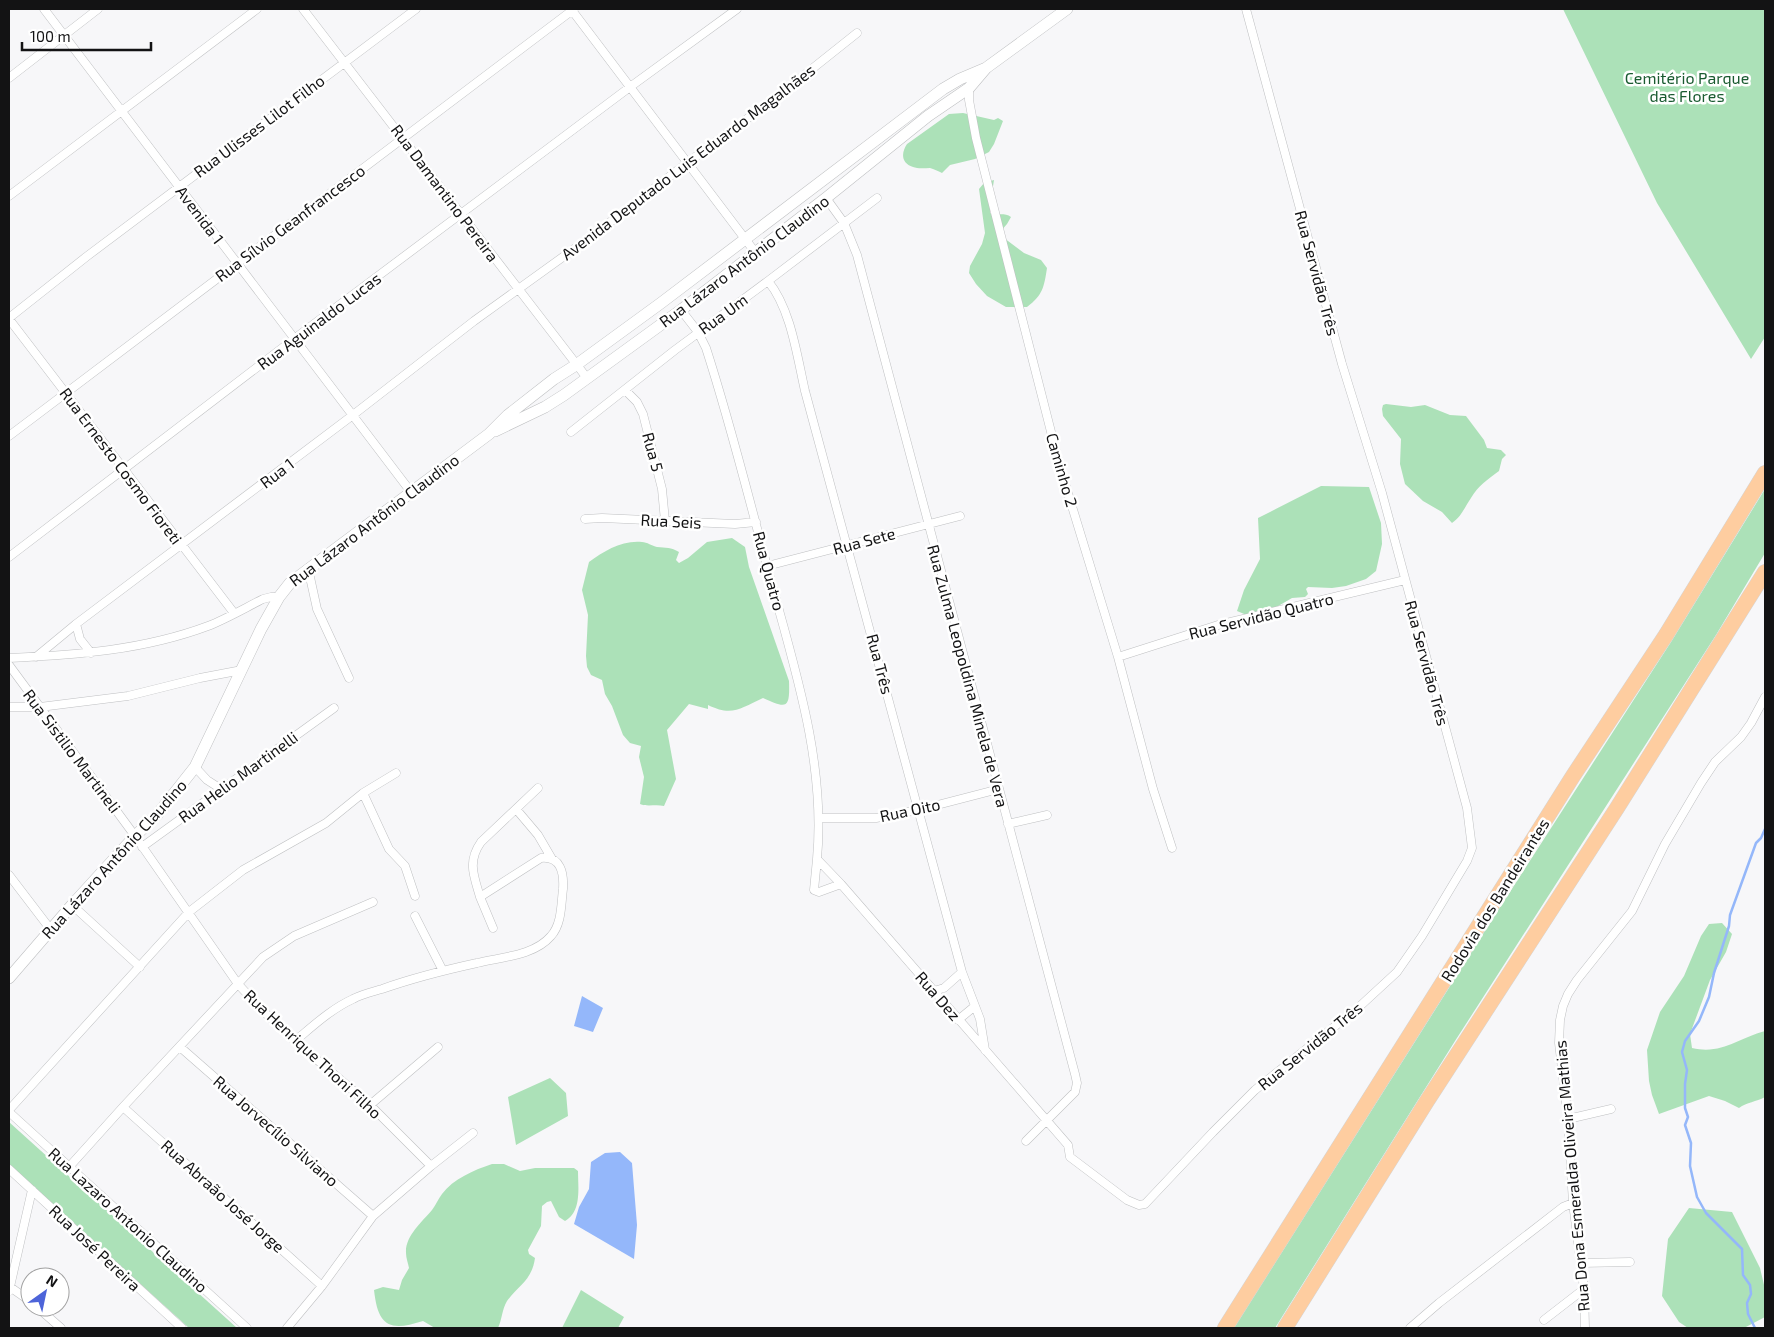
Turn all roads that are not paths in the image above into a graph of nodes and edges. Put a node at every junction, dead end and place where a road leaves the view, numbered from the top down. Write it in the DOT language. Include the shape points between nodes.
graph roads {
  1 [pos="44,9"];
  2 [pos="98,9"];
  3 [pos="257,9"];
  4 [pos="303,9"];
  5 [pos="416,9"];
  6 [pos="572,9"];
  7 [pos="722,9"];
  8 [pos="737,9"];
  9 [pos="1066,9"];
  10 [pos="1246,9"];
  11 [pos="727,16"];
  12 [pos="857,33"];
  13 [pos="64,36"];
  14 [pos="344,62"];
  15 [pos="986,68"];
  16 [pos="9,78"];
  17 [pos="630,87"];
  18 [pos="968,88"];
  19 [pos="122,112"];
  20 [pos="404,138"];
  21 [pos="687,163"];
  22 [pos="179,187"];
  23 [pos="9,196"];
  24 [pos="826,198"];
  25 [pos="877,198"];
  26 [pos="462,215"];
  27 [pos="844,222"];
  28 [pos="745,238"];
  29 [pos="755,252"];
  30 [pos="237,263"];
  31 [pos="768,281"];
  32 [pos="519,290"];
  33 [pos="681,310"];
  34 [pos="9,318"];
  35 [pos="698,332"];
  36 [pos="294,340"];
  37 [pos="576,365"];
  38 [pos="586,378"];
  39 [pos="625,390"];
  40 [pos="66,394"];
  41 [pos="352,416"];
  42 [pos="570,432"];
  43 [pos="489,434"];
  44 [pos="9,436"];
  45 [pos="124,469"];
  46 [pos="1765,473"];
  47 [pos="411,492"];
  48 [pos="960,516"];
  49 [pos="585,520"];
  50 [pos="665,521"];
  51 [pos="756,522"];
  52 [pos="927,524"];
  53 [pos="181,545"];
  54 [pos="847,545"];
  55 [pos="9,557"];
  56 [pos="767,566"];
  57 [pos="308,568"];
  58 [pos="1765,572"];
  59 [pos="1405,580"];
  60 [pos="279,597"];
  61 [pos="234,613"];
  62 [pos="76,624"];
  63 [pos="91,653"];
  64 [pos="1118,656"];
  65 [pos="36,657"];
  66 [pos="9,658"];
  67 [pos="9,665"];
  68 [pos="242,670"];
  69 [pos="349,678"];
  70 [pos="1765,697"];
  71 [pos="9,707"];
  72 [pos="40,707"];
  73 [pos="334,708"];
  74 [pos="195,767"];
  75 [pos="396,773"];
  76 [pos="538,788"];
  77 [pos="221,789"];
  78 [pos="999,789"];
  79 [pos="363,793"];
  80 [pos="516,809"];
  81 [pos="918,810"];
  82 [pos="1047,815"];
  83 [pos="820,818"];
  84 [pos="1008,824"];
  85 [pos="135,836"];
  86 [pos="142,846"];
  87 [pos="1172,848"];
  88 [pos="552,858"];
  89 [pos="817,859"];
  90 [pos="9,875"];
  91 [pos="841,884"];
  92 [pos="415,896"];
  93 [pos="480,897"];
  94 [pos="373,902"];
  95 [pos="72,905"];
  96 [pos="188,912"];
  97 [pos="415,916"];
  98 [pos="493,928"];
  99 [pos="51,930"];
  100 [pos="140,967"];
  101 [pos="443,971"];
  102 [pos="962,972"];
  103 [pos="10,974"];
  104 [pos="238,984"];
  105 [pos="934,991"];
  106 [pos="975,1006"];
  107 [pos="958,1020"];
  108 [pos="295,1041"];
  109 [pos="180,1047"];
  110 [pos="438,1047"];
  111 [pos="985,1050"];
  112 [pos="370,1105"];
  113 [pos="123,1107"];
  114 [pos="1611,1109"];
  115 [pos="9,1111"];
  116 [pos="1568,1119"];
  117 [pos="1047,1121"];
  118 [pos="473,1133"];
  119 [pos="1026,1141"];
  120 [pos="431,1166"];
  121 [pos="69,1167"];
  122 [pos="9,1169"];
  123 [pos="32,1190"];
  124 [pos="1573,1202"];
  125 [pos="1145,1204"];
  126 [pos="373,1216"];
  127 [pos="1630,1262"];
  128 [pos="1581,1263"];
  129 [pos="322,1286"];
  130 [pos="9,1289"];
  131 [pos="1584,1289"];
  132 [pos="20,1296"];
  133 [pos="48,1317"];
  134 [pos="1544,1320"];
  135 [pos="61,1328"];
  136 [pos="182,1328"];
  137 [pos="247,1328"];
  138 [pos="287,1328"];
  139 [pos="1225,1328"];
  140 [pos="1285,1328"];
  141 [pos="1410,1328"];
  142 [pos="1585,1328"];
  1 -- 13 [label="street, Avenida 1"];
  2 -- 13 [label="street"];
  3 -- 19 [label="street"];
  4 -- 14 [label="street, Rua Damantino Pereira"];
  5 -- 14 [label="street, Rua Ulisses Lilot Filho"];
  6 -- 17 [label="street"];
  6 -- 20 [label="street, Rua Sílvio Geanfrancesco"];
  7 -- 11 [label="street"];
  8 -- 11 [label="street, Rua Aguinaldo Lucas"];
  9 -- 15 [label="main road, Rua Lázaro Antônio Claudino"];
  10 -- 59 [label="street, Rua Servidão Três" via="1342,364 1373,459"];
  11 -- 17 [label="street, Rua Aguinaldo Lucas"];
  12 -- 21 [label="street, Avenida Deputado Luis Eduardo Magalhães"];
  13 -- 16 [label="street"];
  13 -- 19 [label="street, Avenida 1"];
  14 -- 20 [label="street, Rua Damantino Pereira"];
  14 -- 22 [label="street, Rua Ulisses Lilot Filho"];
  15 -- 18 [label="main road, Rua Lázaro Antônio Claudino"];
  15 -- 28 [label="main road, Rua Lázaro Antônio Claudino" via="943,90"];
  17 -- 21 [label="street"];
  17 -- 26 [label="street, Rua Aguinaldo Lucas"];
  18 -- 24 [label="main road, Rua Lázaro Antônio Claudino"];
  18 -- 64 [label="street, Caminho 2" via="976,138 1060,467"];
  19 -- 22 [label="street, Avenida 1"];
  19 -- 23 [label="street"];
  20 -- 26 [label="street, Rua Damantino Pereira"];
  20 -- 30 [label="street, Rua Sílvio Geanfrancesco"];
  21 -- 28 [label="street"];
  21 -- 32 [label="street, Avenida Deputado Luis Eduardo Magalhães"];
  22 -- 30 [label="street, Avenida 1"];
  22 -- 34 [label="street, Rua Ulisses Lilot Filho"];
  24 -- 27 [label="street, Rua Zulma Leopoldina Minela de Vera"];
  24 -- 29 [label="main road, Rua Lázaro Antônio Claudino"];
  25 -- 27 [label="street, Rua Um"];
  26 -- 32 [label="street, Rua Damantino Pereira"];
  26 -- 36 [label="street, Rua Aguinaldo Lucas"];
  27 -- 31 [label="street, Rua Um"];
  27 -- 52 [label="street, Rua Zulma Leopoldina Minela de Vera" via="857,255"];
  28 -- 29 [label="street"];
  28 -- 37 [label="main road, Rua Lázaro Antônio Claudino"];
  29 -- 33 [label="main road, Rua Lázaro Antônio Claudino"];
  30 -- 36 [label="street, Avenida 1"];
  30 -- 40 [label="street, Rua Sílvio Geanfrancesco"];
  31 -- 35 [label="street, Rua Um"];
  31 -- 54 [label="street, Rua Três" via="777,292 791,332"];
  32 -- 37 [label="street, Rua Damantino Pereira"];
  32 -- 41 [label="street, Rua 1"];
  33 -- 35 [label="street, Rua Quatro"];
  33 -- 38 [label="main road, Rua Lázaro Antônio Claudino"];
  34 -- 40 [label="street, Rua Ernesto Cosmo Fioreti"];
  35 -- 39 [label="street, Rua Um"];
  35 -- 51 [label="street, Rua Quatro" via="711,362"];
  36 -- 41 [label="street, Avenida 1"];
  36 -- 45 [label="street, Rua Aguinaldo Lucas"];
  37 -- 38 [label="street, Rua Damantino Pereira"];
  37 -- 43 [label="main road, Rua Lázaro Antônio Claudino" via="516,409"];
  38 -- 43 [label="main road, Rua Lázaro Antônio Claudino" via="545,406"];
  39 -- 42 [label="street, Rua Um"];
  39 -- 50 [label="street, Rua 5" via="643,414 662,490"];
  40 -- 44 [label="street, Rua Sílvio Geanfrancesco"];
  40 -- 45 [label="street, Rua Ernesto Cosmo Fioreti"];
  41 -- 47 [label="street, Avenida 1"];
  41 -- 53 [label="street, Rua 1"];
  43 -- 47 [label="main road, Rua Lázaro Antônio Claudino"];
  45 -- 53 [label="street, Rua Ernesto Cosmo Fioreti"];
  45 -- 55 [label="street, Rua Aguinaldo Lucas"];
  46 -- 139 [label="highway, Rodovia dos Bandeirantes" via="1666,635"];
  47 -- 57 [label="main road, Rua Lázaro Antônio Claudino"];
  48 -- 52 [label="street, Rua Sete"];
  49 -- 50 [label="street, Rua Seis"];
  50 -- 51 [label="street, Rua Seis"];
  51 -- 56 [label="street, Rua Quatro"];
  52 -- 54 [label="street, Rua Sete"];
  52 -- 78 [label="street, Rua Zulma Leopoldina Minela de Vera"];
  53 -- 61 [label="street, Rua Ernesto Cosmo Fioreti"];
  53 -- 62 [label="street, Rua 1"];
  54 -- 56 [label="street, Rua Sete"];
  54 -- 81 [label="street, Rua Três"];
  56 -- 83 [label="street, Rua Quatro" via="806,718"];
  57 -- 60 [label="main road, Rua Lázaro Antônio Claudino"];
  57 -- 69 [label="street" via="317,609"];
  58 -- 140 [label="highway"];
  59 -- 64 [label="street, Rua Servidão Quatro" via="1218,625"];
  59 -- 125 [label="street, Rua Servidão Três" via="1467,808 1472,848 1467,861 1397,972 1359,1007 1255,1090"];
  60 -- 61 [label="street" via="263,599"];
  60 -- 68 [label="main road, Rua Lázaro Antônio Claudino"];
  61 -- 63 [label="street" via="211,625 162,641"];
  62 -- 63 [label="street" via="80,640"];
  62 -- 65 [label="street, Rua 1"];
  63 -- 65 [label="street"];
  64 -- 87 [label="street, Caminho 2" via="1152,789"];
  65 -- 66 [label="street"];
  67 -- 72 [label="street, Rua Sistilio Martineli"];
  68 -- 72 [label="street" via="128,696"];
  68 -- 74 [label="main road, Rua Lázaro Antônio Claudino"];
  70 -- 116 [label="street, Rua Dona Esmeralda Oliveira Mathias" via="1741,737 1715,762 1700,783 1632,911 1568,994 1560,1020 1559,1043"];
  71 -- 72 [label="street"];
  72 -- 85 [label="street, Rua Sistilio Martineli"];
  73 -- 77 [label="street, Rua Helio Martinelli"];
  74 -- 77 [label="street"];
  74 -- 85 [label="main road, Rua Lázaro Antônio Claudino" via="157,815"];
  75 -- 79 [label="street"];
  76 -- 80 [label="street"];
  77 -- 86 [label="street, Rua Helio Martinelli"];
  78 -- 81 [label="street, Rua Oito"];
  78 -- 84 [label="street, Rua Zulma Leopoldina Minela de Vera"];
  79 -- 92 [label="street" via="389,849 405,866"];
  79 -- 96 [label="street" via="326,822 243,870"];
  80 -- 88 [label="street"];
  80 -- 93 [label="street" via="475,850 472,863"];
  81 -- 83 [label="street, Rua Oito" via="876,818"];
  81 -- 102 [label="street, Rua Três"];
  82 -- 84 [label="street"];
  83 -- 89 [label="street, Rua Quatro"];
  84 -- 117 [label="street, Rua Zulma Leopoldina Minela de Vera" via="1077,1083 1075,1092"];
  85 -- 86 [label="street, Rua Henrique Thoni Filho"];
  85 -- 95 [label="main road, Rua Lázaro Antônio Claudino"];
  86 -- 96 [label="street, Rua Henrique Thoni Filho"];
  88 -- 93 [label="street" via="541,858"];
  88 -- 101 [label="street" via="561,867 564,880 557,929 550,938 514,956"];
  89 -- 91 [label="street, Rua Dez"];
  89 -- 91 [label="street" via="814,890 819,892"];
  90 -- 99 [label="street"];
  91 -- 105 [label="street, Rua Dez"];
  93 -- 98 [label="street"];
  94 -- 104 [label="street" via="294,936 263,957"];
  95 -- 99 [label="main road, Rua Lázaro Antônio Claudino"];
  95 -- 100 [label="street"];
  96 -- 100 [label="street"];
  96 -- 104 [label="street, Rua Henrique Thoni Filho"];
  97 -- 101 [label="street"];
  99 -- 103 [label="main road, Rua Lázaro Antônio Claudino"];
  100 -- 115 [label="street"];
  101 -- 108 [label="street" via="354,998"];
  102 -- 105 [label="street" via="944,988"];
  102 -- 106 [label="street, Rua Três"];
  104 -- 108 [label="street, Rua Henrique Thoni Filho"];
  104 -- 109 [label="street"];
  105 -- 107 [label="street, Rua Dez"];
  106 -- 107 [label="street"];
  106 -- 111 [label="street, Rua Três"];
  107 -- 111 [label="street, Rua Dez"];
  108 -- 112 [label="street, Rua Henrique Thoni Filho"];
  109 -- 113 [label="street"];
  109 -- 126 [label="street, Rua Jorvecílio Silviano"];
  110 -- 112 [label="street"];
  111 -- 117 [label="street, Rua Dez"];
  112 -- 120 [label="street, Rua Henrique Thoni Filho"];
  113 -- 121 [label="street"];
  113 -- 129 [label="street, Rua Abraão José Jorge"];
  114 -- 116 [label="street"];
  115 -- 121 [label="street, Rua Lazaro Antonio Claudino"];
  116 -- 124 [label="street, Rua Dona Esmeralda Oliveira Mathias"];
  117 -- 119 [label="street, Rua Zulma Leopoldina Minela de Vera"];
  117 -- 125 [label="street, Rua Dez" via="1068,1145 1070,1157 1127,1200"];
  118 -- 120 [label="street"];
  120 -- 126 [label="street"];
  121 -- 137 [label="street, Rua Lazaro Antonio Claudino"];
  122 -- 123 [label="street, Rua José Pereira"];
  123 -- 130 [label="street"];
  123 -- 136 [label="street, Rua José Pereira"];
  124 -- 128 [label="street, Rua Dona Esmeralda Oliveira Mathias"];
  124 -- 141 [label="street" via="1562,1207"];
  126 -- 129 [label="street"];
  127 -- 128 [label="street"];
  128 -- 131 [label="street, Rua Dona Esmeralda Oliveira Mathias"];
  129 -- 138 [label="street"];
  130 -- 132 [label="street"];
  131 -- 134 [label="street"];
  131 -- 142 [label="street, Rua Dona Esmeralda Oliveira Mathias"];
  133 -- 135 [label="street"];
}
